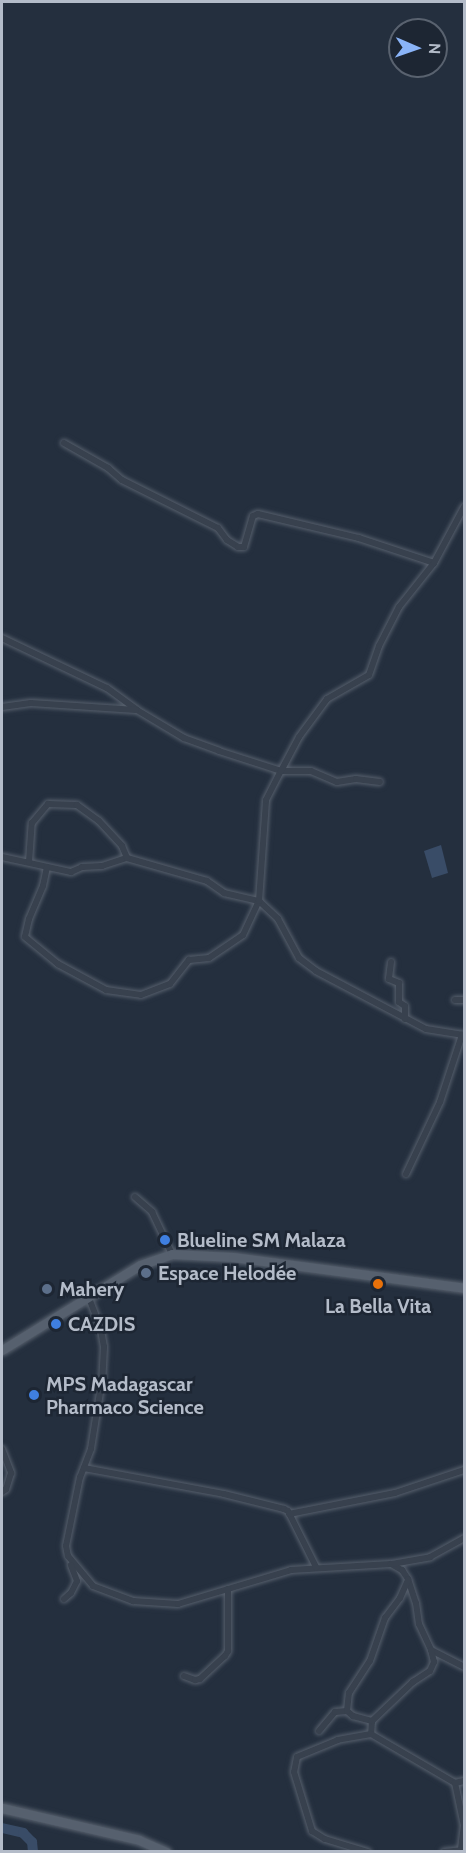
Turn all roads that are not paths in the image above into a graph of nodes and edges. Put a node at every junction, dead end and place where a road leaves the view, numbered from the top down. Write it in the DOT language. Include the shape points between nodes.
graph roads {
  1 [pos="64,443"];
  2 [pos="465,507"];
  3 [pos="434,563"];
  4 [pos="2,638"];
  5 [pos="2,707"];
  6 [pos="137,710"];
  7 [pos="281,771"];
  8 [pos="380,782"];
  9 [pos="2,857"];
  10 [pos="127,858"];
  11 [pos="29,862"];
  12 [pos="47,867"];
  13 [pos="259,901"];
  14 [pos="391,962"];
  15 [pos="455,1000"];
  16 [pos="465,1000"];
  17 [pos="405,1020"];
  18 [pos="463,1035"];
  19 [pos="406,1174"];
  20 [pos="135,1197"];
  21 [pos="172,1254"];
  22 [pos="465,1288"];
  23 [pos="89,1298"];
  24 [pos="2,1350"];
  25 [pos="2,1449"];
  26 [pos="84,1468"];
  27 [pos="465,1470"];
  28 [pos="2,1492"];
  29 [pos="289,1514"];
  30 [pos="465,1538"];
  31 [pos="68,1556"];
  32 [pos="391,1564"];
  33 [pos="316,1567"];
  34 [pos="408,1579"];
  35 [pos="228,1589"];
  36 [pos="64,1599"];
  37 [pos="431,1650"];
  38 [pos="465,1667"];
  39 [pos="184,1676"];
  40 [pos="347,1711"];
  41 [pos="372,1720"];
  42 [pos="319,1731"];
  43 [pos="371,1734"];
  44 [pos="465,1781"];
  45 [pos="455,1782"];
  46 [pos="2,1808"];
  47 [pos="463,1850"];
  48 [pos="166,1851"];
  49 [pos="368,1851"];
  50 [pos="444,1851"];
  1 -- 3 [label="street" via="122,480 218,528 238,546 244,547 253,516 258,514 359,538"];
  2 -- 3 [label="street"];
  3 -- 7 [label="street" via="399,608 369,675 327,699 299,737"];
  4 -- 6 [label="street" via="107,688"];
  5 -- 6 [label="street" via="31,704"];
  6 -- 7 [label="street" via="184,738"];
  7 -- 8 [label="street" via="311,771 337,782"];
  7 -- 13 [label="street" via="266,800"];
  9 -- 11 [label="street"];
  10 -- 11 [label="street" via="122,846 99,820 78,805 48,804 32,823"];
  10 -- 12 [label="street" via="71,872"];
  10 -- 13 [label="street" via="207,881 224,893"];
  11 -- 12 [label="street"];
  12 -- 13 [label="street" via="25,937 58,964 106,990 141,995 170,984 189,960 209,958 243,936"];
  13 -- 17 [label="street" via="278,919 299,958"];
  14 -- 17 [label="street" via="389,979 399,982 399,1002 405,1006"];
  15 -- 16 [label="street"];
  17 -- 18 [label="street" via="426,1029"];
  18 -- 19 [label="street" via="440,1102"];
  20 -- 21 [label="street" via="152,1212"];
  21 -- 22 [label="main road" via="233,1257"];
  21 -- 23 [label="main road" via="140,1265"];
  23 -- 24 [label="main road"];
  23 -- 26 [label="street" via="101,1330 104,1362 91,1449"];
  25 -- 28 [label="street" via="11,1473"];
  26 -- 29 [label="street" via="224,1494 284,1509"];
  26 -- 31 [label="street" via="66,1536"];
  27 -- 29 [label="street" via="396,1492"];
  29 -- 33 [label="street"];
  30 -- 32 [label="street" via="430,1557"];
  31 -- 35 [label="street" via="93,1586 133,1601 178,1604"];
  31 -- 36 [label="street" via="77,1581"];
  32 -- 33 [label="street"];
  32 -- 34 [label="street"];
  33 -- 35 [label="street" via="291,1570"];
  34 -- 37 [label="street" via="419,1624"];
  34 -- 40 [label="street" via="385,1618 370,1661 349,1694"];
  35 -- 39 [label="street" via="228,1651 200,1679"];
  37 -- 38 [label="street"];
  37 -- 41 [label="street" via="434,1662 430,1671"];
  40 -- 41 [label="street"];
  40 -- 42 [label="street" via="335,1712"];
  41 -- 43 [label="street"];
  43 -- 45 [label="street"];
  43 -- 49 [label="street" via="338,1740 297,1757 294,1772 312,1831 325,1839"];
  44 -- 45 [label="street"];
  45 -- 47 [label="street" via="464,1826"];
  46 -- 48 [label="main road" via="139,1840"];
  47 -- 50 [label="street"];
}
